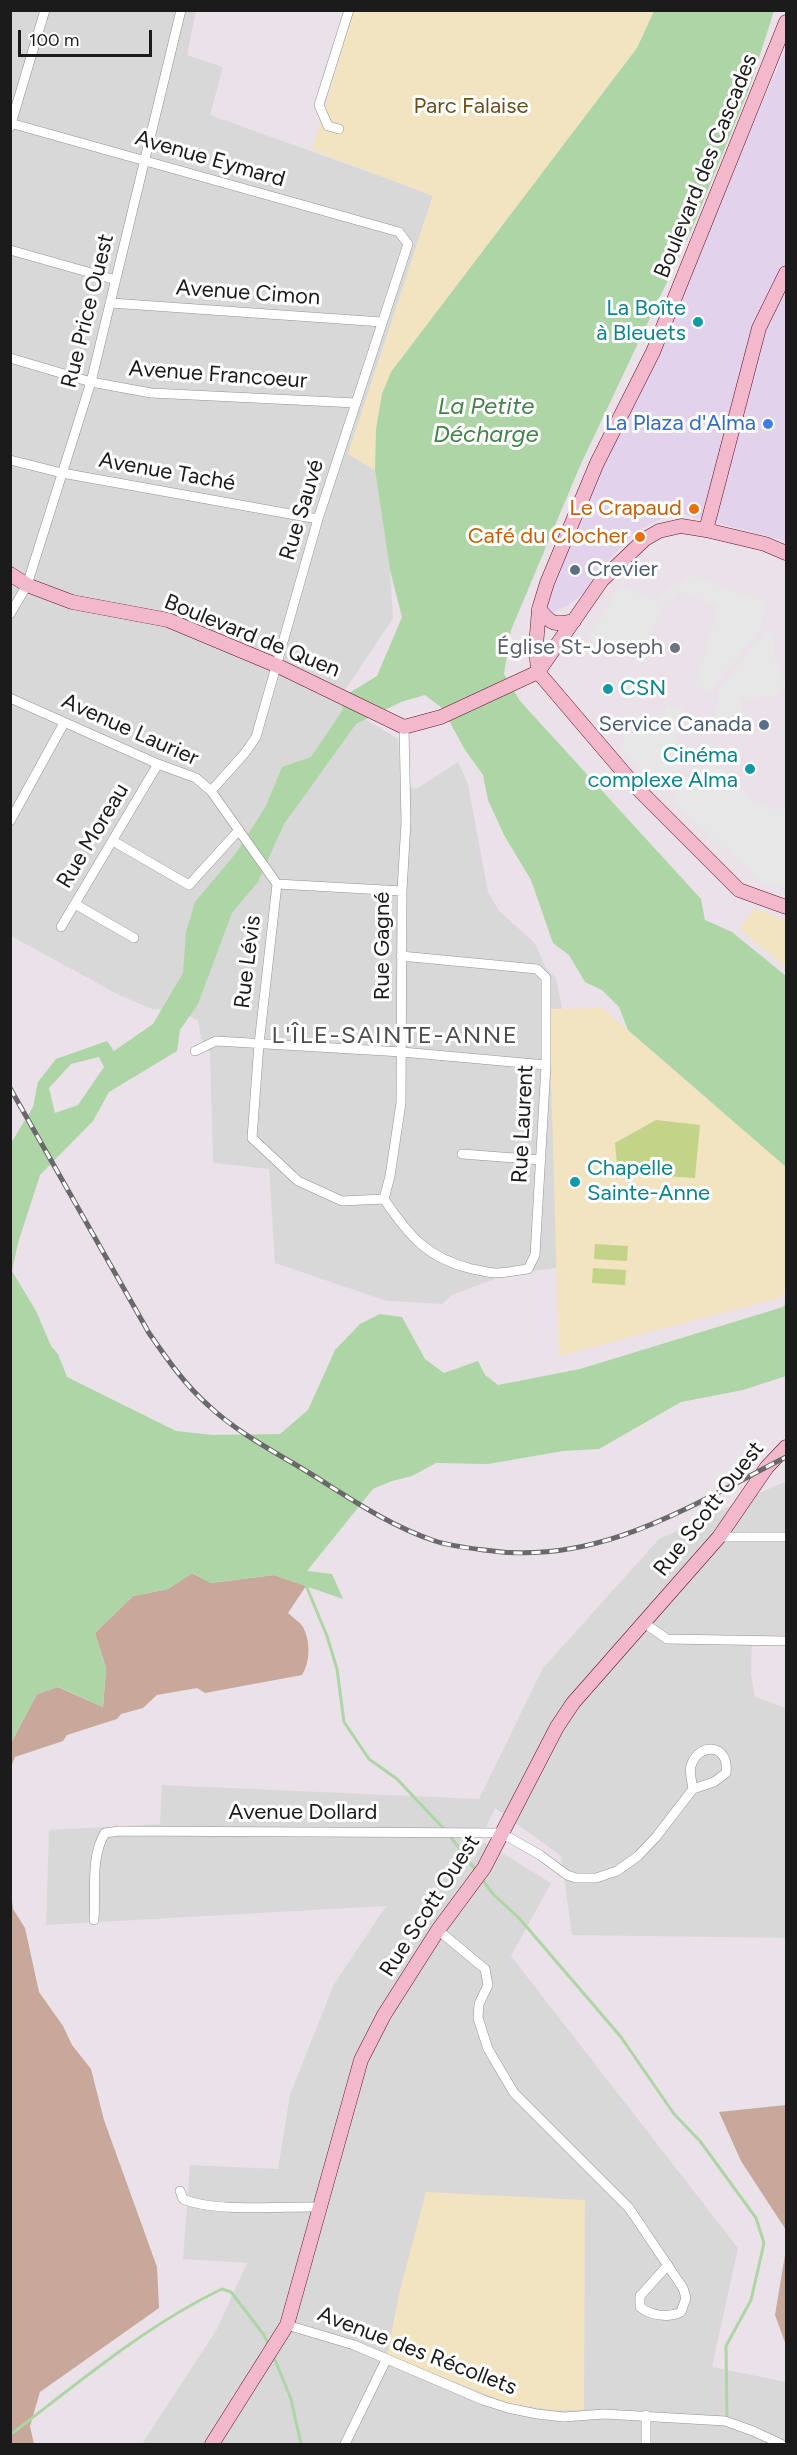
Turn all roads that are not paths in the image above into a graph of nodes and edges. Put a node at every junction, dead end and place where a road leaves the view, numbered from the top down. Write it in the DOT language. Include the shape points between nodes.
graph roads {
  1 [pos="45,10"];
  2 [pos="181,10"];
  3 [pos="349,10"];
  4 [pos="786,24"];
  5 [pos="11,125"];
  6 [pos="339,129"];
  7 [pos="144,161"];
  8 [pos="399,232"];
  9 [pos="10,250"];
  10 [pos="786,273"];
  11 [pos="116,280"];
  12 [pos="111,303"];
  13 [pos="382,322"];
  14 [pos="10,358"];
  15 [pos="91,382"];
  16 [pos="356,403"];
  17 [pos="10,460"];
  18 [pos="62,473"];
  19 [pos="318,519"];
  20 [pos="706,530"];
  21 [pos="786,553"];
  22 [pos="10,574"];
  23 [pos="27,585"];
  24 [pos="539,609"];
  25 [pos="10,614"];
  26 [pos="574,621"];
  27 [pos="278,666"];
  28 [pos="532,675"];
  29 [pos="10,698"];
  30 [pos="64,723"];
  31 [pos="399,724"];
  32 [pos="158,764"];
  33 [pos="211,792"];
  34 [pos="10,821"];
  35 [pos="240,830"];
  36 [pos="113,841"];
  37 [pos="277,884"];
  38 [pos="402,891"];
  39 [pos="75,904"];
  40 [pos="786,907"];
  41 [pos="61,927"];
  42 [pos="134,938"];
  43 [pos="401,956"];
  44 [pos="259,1044"];
  45 [pos="195,1051"];
  46 [pos="402,1053"];
  47 [pos="546,1065"];
  48 [pos="462,1154"];
  49 [pos="541,1160"];
  50 [pos="384,1199"];
  51 [pos="786,1447"];
  52 [pos="719,1537"];
  53 [pos="786,1537"];
  54 [pos="644,1623"];
  55 [pos="786,1641"];
  56 [pos="693,1789"];
  57 [pos="501,1833"];
  58 [pos="94,1920"];
  59 [pos="438,1930"];
  60 [pos="180,2191"];
  61 [pos="321,2206"];
  62 [pos="668,2265"];
  63 [pos="287,2325"];
  64 [pos="386,2360"];
  65 [pos="646,2415"];
  66 [pos="213,2445"];
  67 [pos="345,2445"];
  68 [pos="646,2445"];
  69 [pos="781,2445"];
  1 -- 5 [label="street"];
  2 -- 7 [label="street, Rue Price Ouest"];
  3 -- 6 [label="street" via="320,105 327,126"];
  4 -- 24 [label="street, Boulevard des Cascades" via="653,352 597,463"];
  5 -- 7 [label="street, Avenue Eymard"];
  7 -- 8 [label="street, Avenue Eymard"];
  7 -- 11 [label="street, Rue Price Ouest"];
  8 -- 13 [label="street, Rue Sauvé" via="408,244"];
  9 -- 11 [label="street"];
  10 -- 20 [label="street" via="759,328"];
  11 -- 12 [label="street, Rue Price Ouest"];
  12 -- 13 [label="street, Avenue Cimon"];
  12 -- 15 [label="street, Rue Price Ouest"];
  13 -- 16 [label="street, Rue Sauvé"];
  14 -- 15 [label="street, Avenue Francoeur"];
  15 -- 16 [label="street, Avenue Francoeur" via="151,393"];
  15 -- 18 [label="street, Rue Price Ouest"];
  16 -- 19 [label="street, Rue Sauvé"];
  17 -- 18 [label="street, Avenue Taché"];
  18 -- 19 [label="street, Avenue Taché"];
  18 -- 23 [label="street, Rue Price Ouest"];
  19 -- 27 [label="street, Rue Sauvé"];
  20 -- 21 [label="street"];
  20 -- 26 [label="street" via="668,527 645,539 602,580"];
  22 -- 23 [label="street, Boulevard de Quen"];
  23 -- 25 [label="street, Rue Price Ouest"];
  23 -- 27 [label="street, Boulevard de Quen" via="72,602 168,620"];
  24 -- 26 [label="street" via="549,621"];
  24 -- 28 [label="street, Boulevard des Cascades"];
  26 -- 28 [label="street"];
  27 -- 31 [label="street, Boulevard de Quen"];
  27 -- 33 [label="street, Rue Sauvé" via="256,737"];
  28 -- 31 [label="street" via="441,717"];
  28 -- 40 [label="street" via="739,890"];
  29 -- 30 [label="street, Avenue Laurier"];
  30 -- 32 [label="street, Avenue Laurier"];
  30 -- 34 [label="street"];
  31 -- 38 [label="street, Rue Gagné" via="406,822"];
  32 -- 33 [label="street, Avenue Laurier" via="196,778"];
  32 -- 36 [label="street, Rue Moreau"];
  33 -- 35 [label="street, Avenue Laurier"];
  35 -- 36 [label="street" via="189,885"];
  35 -- 37 [label="street, Avenue Laurier"];
  36 -- 39 [label="street, Rue Moreau"];
  37 -- 38 [label="street"];
  37 -- 44 [label="street, Rue Lévis"];
  38 -- 43 [label="street, Rue Gagné"];
  39 -- 41 [label="street, Rue Moreau"];
  39 -- 42 [label="street"];
  43 -- 46 [label="street, Rue Gagné"];
  43 -- 47 [label="street, Rue Laurent" via="537,969 546,978"];
  44 -- 45 [label="street" via="216,1041"];
  44 -- 46 [label="street"];
  44 -- 50 [label="street, Rue Lévis" via="252,1138 298,1181 342,1201"];
  46 -- 47 [label="street"];
  46 -- 50 [label="street, Rue Gagné" via="401,1103"];
  47 -- 49 [label="street, Rue Laurent"];
  48 -- 49 [label="street"];
  49 -- 50 [label="street, Rue Laurent" via="535,1255 528,1269 493,1274 434,1255 400,1223"];
  51 -- 52 [label="street, Rue Scott Ouest" via="767,1467"];
  52 -- 53 [label="street"];
  52 -- 54 [label="street, Rue Scott Ouest"];
  54 -- 55 [label="street" via="667,1638"];
  54 -- 57 [label="street, Rue Scott Ouest" via="573,1703"];
  56 -- 56 [label="street" via="726,1773 724,1755 718,1750 700,1752 694,1759 690,1768"];
  56 -- 57 [label="street" via="638,1856 617,1871 596,1878 567,1875"];
  57 -- 58 [label="street, Avenue Dollard" via="105,1833 96,1855"];
  57 -- 59 [label="street, Rue Scott Ouest" via="472,1886"];
  59 -- 61 [label="street, Rue Scott Ouest" via="384,2015 361,2060"];
  59 -- 62 [label="street" via="485,1969 488,1985 479,2004 478,2018 488,2049 514,2093 629,2208"];
  60 -- 61 [label="street" via="183,2199 196,2204"];
  61 -- 63 [label="street, Rue Scott Ouest"];
  62 -- 62 [label="street" via="683,2288 685,2306 674,2316 648,2313 640,2307 640,2296"];
  63 -- 64 [label="street, Avenue des Récollets" via="354,2344"];
  63 -- 66 [label="street, Rue Scott Ouest"];
  64 -- 65 [label="street, Avenue des Récollets" via="483,2400 537,2414"];
  64 -- 67 [label="street"];
  65 -- 68 [label="street"];
  65 -- 69 [label="street, Avenue des Récollets" via="725,2421"];
}
